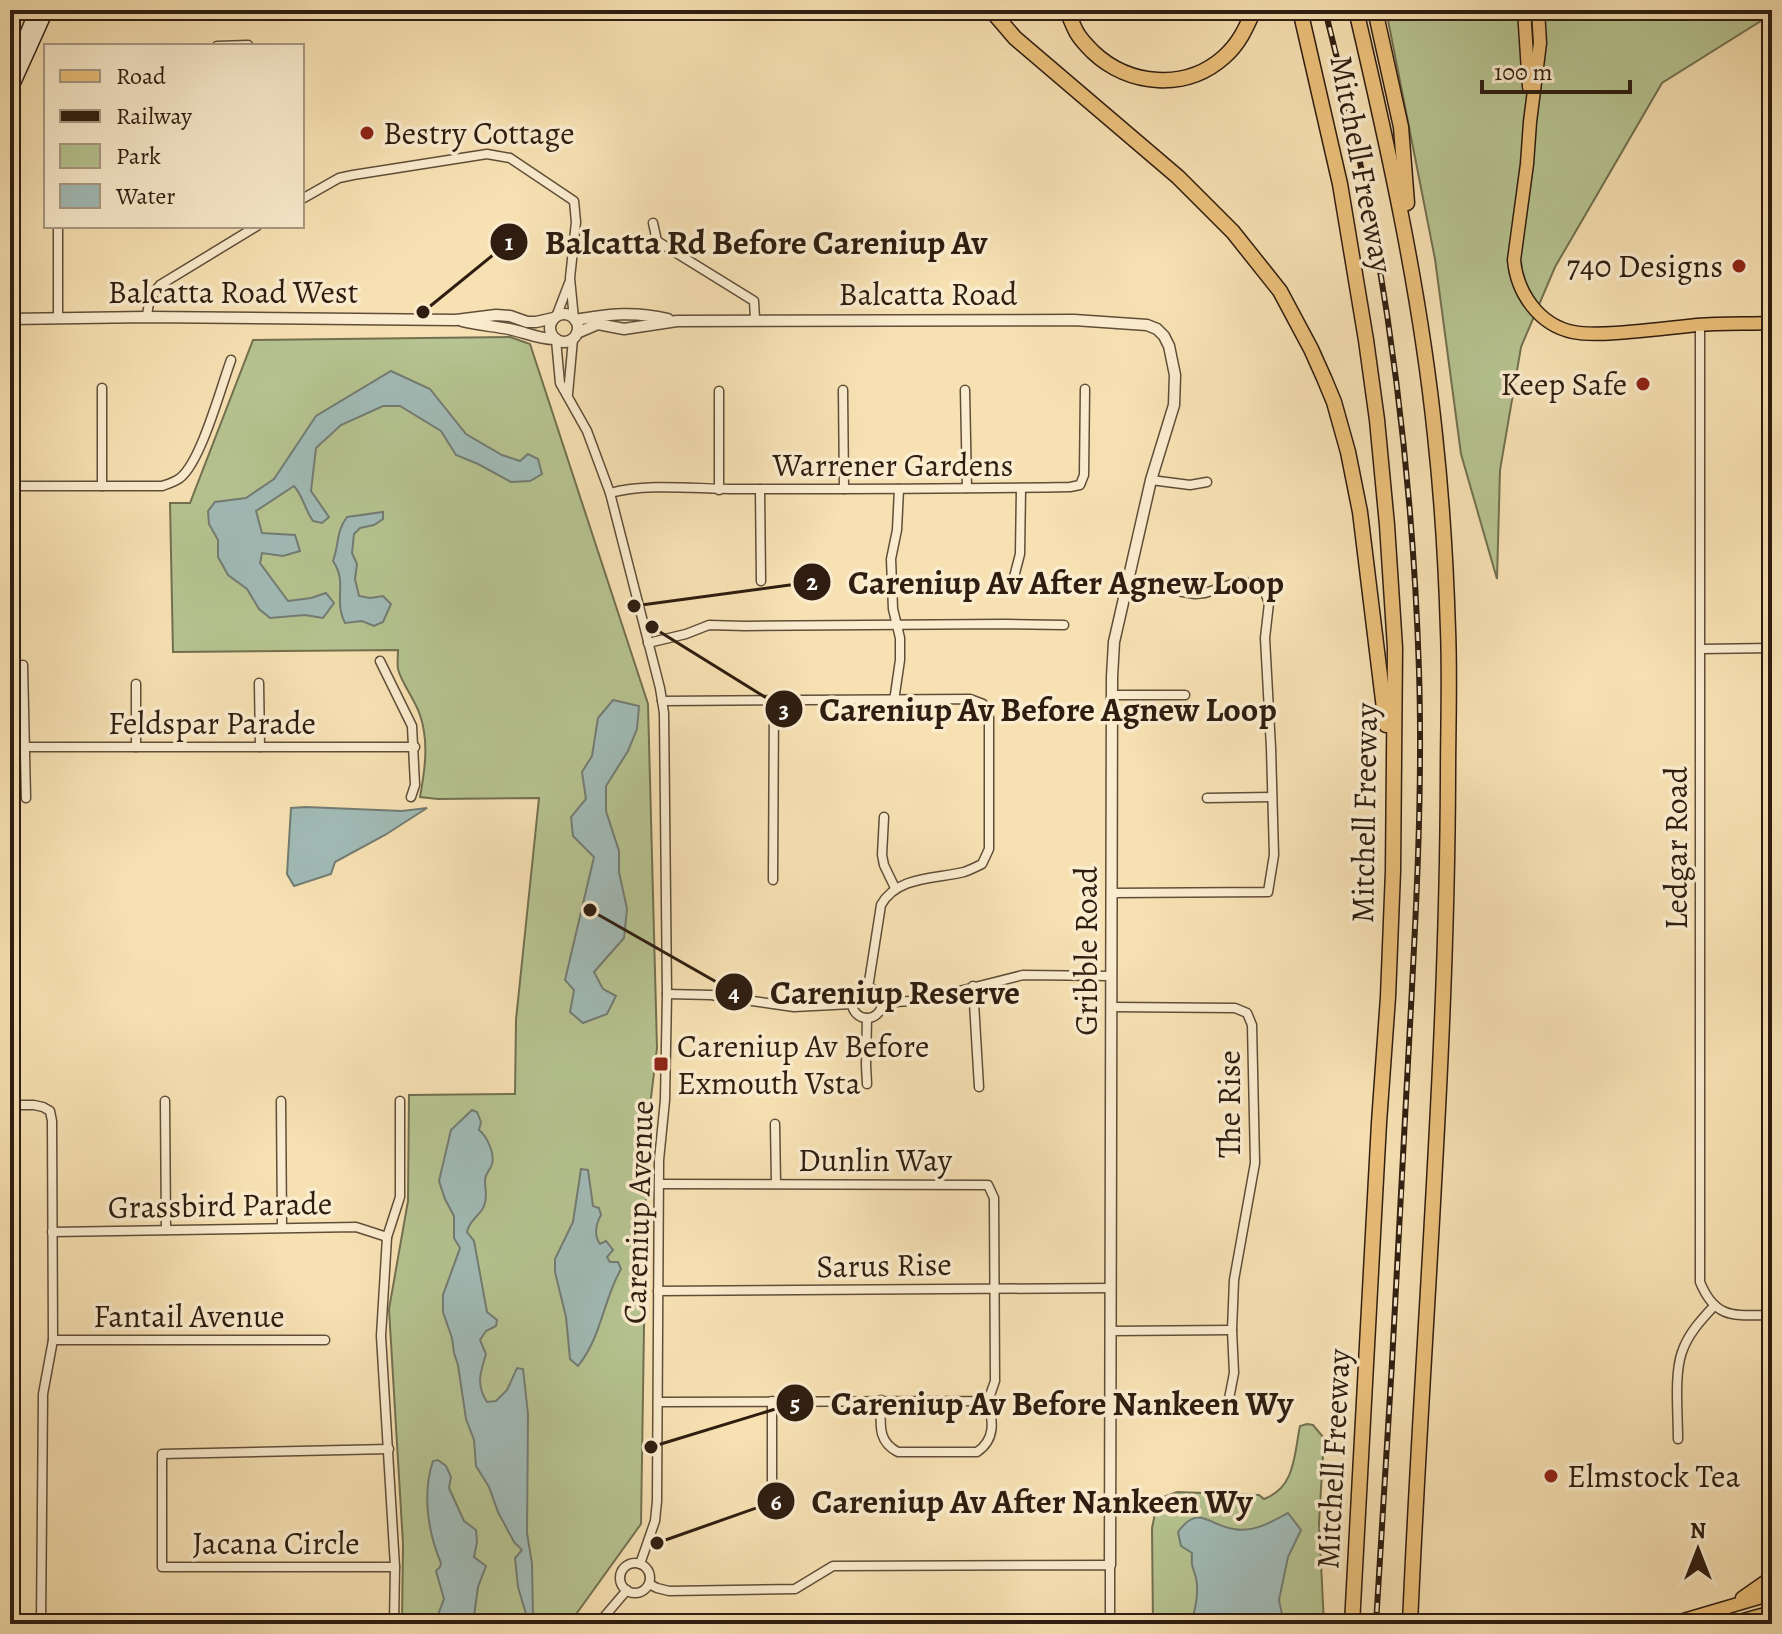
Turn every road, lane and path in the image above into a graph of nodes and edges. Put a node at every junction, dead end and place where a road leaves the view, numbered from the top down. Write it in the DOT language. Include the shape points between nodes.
graph roads {
  1 [pos="36,10"];
  2 [pos="47,10"];
  3 [pos="991,10"];
  4 [pos="1067,10"];
  5 [pos="1254,10"];
  6 [pos="1300,10"];
  7 [pos="1356,10"];
  8 [pos="1375,10"];
  9 [pos="1524,10"];
  10 [pos="1538,10"];
  11 [pos="10,75"];
  12 [pos="10,92"];
  13 [pos="1530,122"];
  14 [pos="304,198"];
  15 [pos="653,223"];
  16 [pos="58,228"];
  17 [pos="241,230"];
  18 [pos="570,278"];
  19 [pos="1414,280"];
  20 [pos="147,317"];
  21 [pos="555,317"];
  22 [pos="58,318"];
  23 [pos="10,319"];
  24 [pos="575,319"];
  25 [pos="755,319"];
  26 [pos="456,320"];
  27 [pos="677,321"];
  28 [pos="1772,323"];
  29 [pos="1700,325"];
  30 [pos="575,336"];
  31 [pos="556,339"];
  32 [pos="1169,346"];
  33 [pos="231,360"];
  34 [pos="102,388"];
  35 [pos="1085,389"];
  36 [pos="843,390"];
  37 [pos="965,390"];
  38 [pos="719,391"];
  39 [pos="568,395"];
  40 [pos="1151,480"];
  41 [pos="1207,482"];
  42 [pos="10,486"];
  43 [pos="102,486"];
  44 [pos="967,488"];
  45 [pos="1021,488"];
  46 [pos="760,489"];
  47 [pos="844,489"];
  48 [pos="899,489"];
  49 [pos="719,490"];
  50 [pos="610,493"];
  51 [pos="1014,577"];
  52 [pos="761,581"];
  53 [pos="1128,583"];
  54 [pos="898,625"];
  55 [pos="1064,625"];
  56 [pos="648,643"];
  57 [pos="1772,648"];
  58 [pos="1701,649"];
  59 [pos="380,661"];
  60 [pos="23,665"];
  61 [pos="259,683"];
  62 [pos="136,684"];
  63 [pos="1112,695"];
  64 [pos="1185,695"];
  65 [pos="662,701"];
  66 [pos="774,701"];
  67 [pos="894,701"];
  68 [pos="10,747"];
  69 [pos="25,747"];
  70 [pos="136,747"];
  71 [pos="260,747"];
  72 [pos="415,747"];
  73 [pos="1394,785"];
  74 [pos="411,797"];
  75 [pos="1272,797"];
  76 [pos="26,798"];
  77 [pos="1207,798"];
  78 [pos="884,817"];
  79 [pos="773,880"];
  80 [pos="895,888"];
  81 [pos="1112,893"];
  82 [pos="1112,976"];
  83 [pos="973,986"];
  84 [pos="868,988"];
  85 [pos="667,994"];
  86 [pos="882,1003"];
  87 [pos="852,1004"];
  88 [pos="1112,1007"];
  89 [pos="867,1018"];
  90 [pos="867,1084"];
  91 [pos="979,1087"];
  92 [pos="165,1101"];
  93 [pos="281,1101"];
  94 [pos="400,1101"];
  95 [pos="10,1105"];
  96 [pos="775,1124"];
  97 [pos="659,1184"];
  98 [pos="776,1184"];
  99 [pos="282,1227"];
  100 [pos="166,1230"];
  101 [pos="52,1232"];
  102 [pos="387,1237"];
  103 [pos="995,1288"];
  104 [pos="1111,1288"];
  105 [pos="658,1291"];
  106 [pos="1714,1306"];
  107 [pos="1772,1315"];
  108 [pos="1232,1330"];
  109 [pos="1111,1331"];
  110 [pos="53,1340"];
  111 [pos="325,1340"];
  112 [pos="881,1400"];
  113 [pos="772,1401"];
  114 [pos="988,1401"];
  115 [pos="658,1402"];
  116 [pos="1227,1409"];
  117 [pos="1678,1439"];
  118 [pos="389,1449"];
  119 [pos="772,1481"];
  120 [pos="640,1564"];
  121 [pos="1110,1565"];
  122 [pos="395,1567"];
  123 [pos="1772,1577"];
  124 [pos="649,1584"];
  125 [pos="627,1590"];
  126 [pos="1772,1594"];
  127 [pos="1725,1607"];
  128 [pos="1772,1612"];
  129 [pos="41,1624"];
  130 [pos="394,1624"];
  131 [pos="598,1624"];
  132 [pos="1110,1624"];
  133 [pos="1352,1624"];
  134 [pos="1410,1624"];
  135 [pos="1670,1624"];
  136 [pos="1729,1624"];
  1 -- 11 [label="main road"];
  2 -- 12 [label="main road"];
  3 -- 73 [label="highway" via="1015,38 1178,177 1233,232 1280,291 1311,349 1334,402 1360,512"];
  4 -- 5 [label="highway" via="1077,35 1099,57 1135,77 1160,80 1211,68 1242,37"];
  6 -- 73 [label="highway, Mitchell Freeway" via="1340,184 1377,420 1394,624"];
  7 -- 19 [label="highway, Mitchell Freeway"];
  8 -- 19 [label="highway" via="1401,127"];
  9 -- 13 [label="main road"];
  10 -- 13 [label="main road" via="1540,43"];
  13 -- 29 [label="main road" via="1514,260 1521,290 1536,311 1572,332"];
  14 -- 18 [label="street" via="339,178 487,154 510,158 574,201"];
  15 -- 25 [label="street" via="657,241 754,301"];
  16 -- 22 [label="street"];
  17 -- 20 [label="street" via="160,285"];
  18 -- 21 [label="street"];
  18 -- 24 [label="street"];
  19 -- 134 [label="highway, Mitchell Freeway" via="1435,438 1447,617 1448,882"];
  20 -- 22 [label="street, Balcatta Road West"];
  20 -- 26 [label="street, Balcatta Road West"];
  21 -- 24 [label="street" via="566,314"];
  21 -- 26 [label="street, Balcatta Road West" via="536,322 496,315"];
  21 -- 31 [label="street" via="550,328"];
  22 -- 23 [label="street, Balcatta Road West"];
  24 -- 27 [label="street, Balcatta Road" via="619,314"];
  24 -- 30 [label="street"];
  25 -- 27 [label="street, Balcatta Road"];
  25 -- 32 [label="street, Balcatta Road" via="1141,324 1157,329"];
  26 -- 31 [label="street, Balcatta Road West"];
  27 -- 30 [label="street, Balcatta Road" via="624,329 598,324"];
  28 -- 29 [label="main road"];
  29 -- 58 [label="street, Ledgar Road"];
  30 -- 31 [label="street" via="566,342"];
  30 -- 39 [label="street"];
  31 -- 39 [label="street, Careniup Avenue" via="560,383"];
  32 -- 40 [label="street, Gribble Road" via="1174,405"];
  33 -- 43 [label="street" via="209,425 179,480 162,486"];
  34 -- 43 [label="street"];
  35 -- 45 [label="street, Warrener Gardens" via="1080,485"];
  36 -- 47 [label="street"];
  37 -- 44 [label="street"];
  38 -- 49 [label="street"];
  39 -- 50 [label="street, Careniup Avenue"];
  40 -- 41 [label="street"];
  40 -- 53 [label="street, Gribble Road"];
  42 -- 43 [label="street"];
  44 -- 45 [label="street, Warrener Gardens"];
  44 -- 48 [label="street, Warrener Gardens"];
  45 -- 51 [label="street" via="1020,554"];
  46 -- 47 [label="street, Warrener Gardens"];
  46 -- 49 [label="street, Warrener Gardens"];
  46 -- 52 [label="street"];
  47 -- 48 [label="street, Warrener Gardens"];
  48 -- 54 [label="street" via="891,559"];
  49 -- 50 [label="street, Warrener Gardens" via="645,488"];
  50 -- 56 [label="street, Careniup Avenue"];
  53 -- 63 [label="street, Gribble Road" via="1114,642"];
  53 -- 75 [label="street" via="1187,593 1235,583 1264,590 1269,603 1265,638"];
  54 -- 55 [label="street"];
  54 -- 56 [label="street" via="709,625"];
  54 -- 67 [label="street"];
  56 -- 65 [label="street, Careniup Avenue"];
  57 -- 58 [label="street"];
  58 -- 106 [label="street, Ledgar Road" via="1700,1282"];
  59 -- 72 [label="street" via="412,726"];
  60 -- 69 [label="street"];
  61 -- 71 [label="street"];
  62 -- 70 [label="street"];
  63 -- 64 [label="street"];
  63 -- 81 [label="street, Gribble Road"];
  65 -- 66 [label="street"];
  65 -- 85 [label="street, Careniup Avenue"];
  66 -- 67 [label="street"];
  66 -- 79 [label="street"];
  67 -- 80 [label="street" via="970,699 983,704 989,717 989,849 982,864"];
  68 -- 69 [label="street, Feldspar Parade"];
  69 -- 70 [label="street, Feldspar Parade"];
  69 -- 76 [label="street"];
  70 -- 71 [label="street, Feldspar Parade"];
  71 -- 72 [label="street, Feldspar Parade"];
  72 -- 74 [label="street"];
  73 -- 133 [label="highway, Mitchell Freeway" via="1388,997"];
  75 -- 77 [label="street"];
  75 -- 81 [label="street" via="1274,855 1268,892"];
  78 -- 80 [label="street" via="882,855"];
  80 -- 84 [label="street" via="881,905"];
  81 -- 82 [label="street, Gribble Road"];
  82 -- 83 [label="street" via="1023,975"];
  82 -- 88 [label="street, Gribble Road"];
  83 -- 86 [label="street" via="924,1000"];
  83 -- 91 [label="street"];
  84 -- 86 [label="street"];
  84 -- 87 [label="street" via="855,994"];
  85 -- 87 [label="street" via="794,1007"];
  85 -- 97 [label="street, Careniup Avenue"];
  86 -- 89 [label="street" via="876,1015"];
  87 -- 89 [label="street"];
  88 -- 104 [label="street, Gribble Road"];
  88 -- 108 [label="street, The Rise" via="1229,1007 1251,1020 1255,1163 1234,1280"];
  89 -- 90 [label="street"];
  92 -- 100 [label="street"];
  93 -- 99 [label="street"];
  94 -- 102 [label="street" via="400,1197"];
  95 -- 101 [label="street" via="50,1111"];
  96 -- 98 [label="street"];
  97 -- 98 [label="street, Dunlin Way"];
  97 -- 105 [label="street, Careniup Avenue"];
  98 -- 103 [label="street, Dunlin Way" via="988,1185 994,1198"];
  99 -- 100 [label="street, Grassbird Parade"];
  99 -- 102 [label="street, Grassbird Parade" via="356,1227"];
  100 -- 101 [label="street, Grassbird Parade"];
  101 -- 110 [label="street"];
  102 -- 118 [label="street" via="381,1336"];
  103 -- 104 [label="street, Sarus Rise"];
  103 -- 105 [label="street, Sarus Rise"];
  103 -- 114 [label="street" via="995,1381"];
  104 -- 109 [label="street, Gribble Road"];
  105 -- 115 [label="street, Careniup Avenue"];
  106 -- 107 [label="street" via="1738,1315"];
  106 -- 117 [label="street" via="1681,1355"];
  108 -- 109 [label="street"];
  108 -- 116 [label="street" via="1234,1373"];
  109 -- 121 [label="street, Gribble Road"];
  110 -- 111 [label="street, Fantail Avenue"];
  110 -- 129 [label="street" via="43,1394"];
  112 -- 113 [label="street"];
  112 -- 114 [label="street"];
  112 -- 114 [label="street" via="882,1437 898,1452 977,1452 991,1435"];
  113 -- 115 [label="street"];
  113 -- 119 [label="street"];
  115 -- 120 [label="street, Careniup Avenue" via="657,1511"];
  118 -- 122 [label="street"];
  118 -- 122 [label="street, Jacana Circle" via="162,1454 162,1567"];
  120 -- 124 [label="street" via="650,1574"];
  120 -- 125 [label="street" via="622,1571"];
  121 -- 124 [label="street" via="833,1566 795,1589 669,1591"];
  121 -- 132 [label="street"];
  122 -- 130 [label="street"];
  123 -- 127 [label="main road"];
  124 -- 125 [label="street" via="637,1593"];
  125 -- 131 [label="street"];
  126 -- 127 [label="main road"];
  127 -- 135 [label="main road"];
  128 -- 136 [label="main road"];
}
